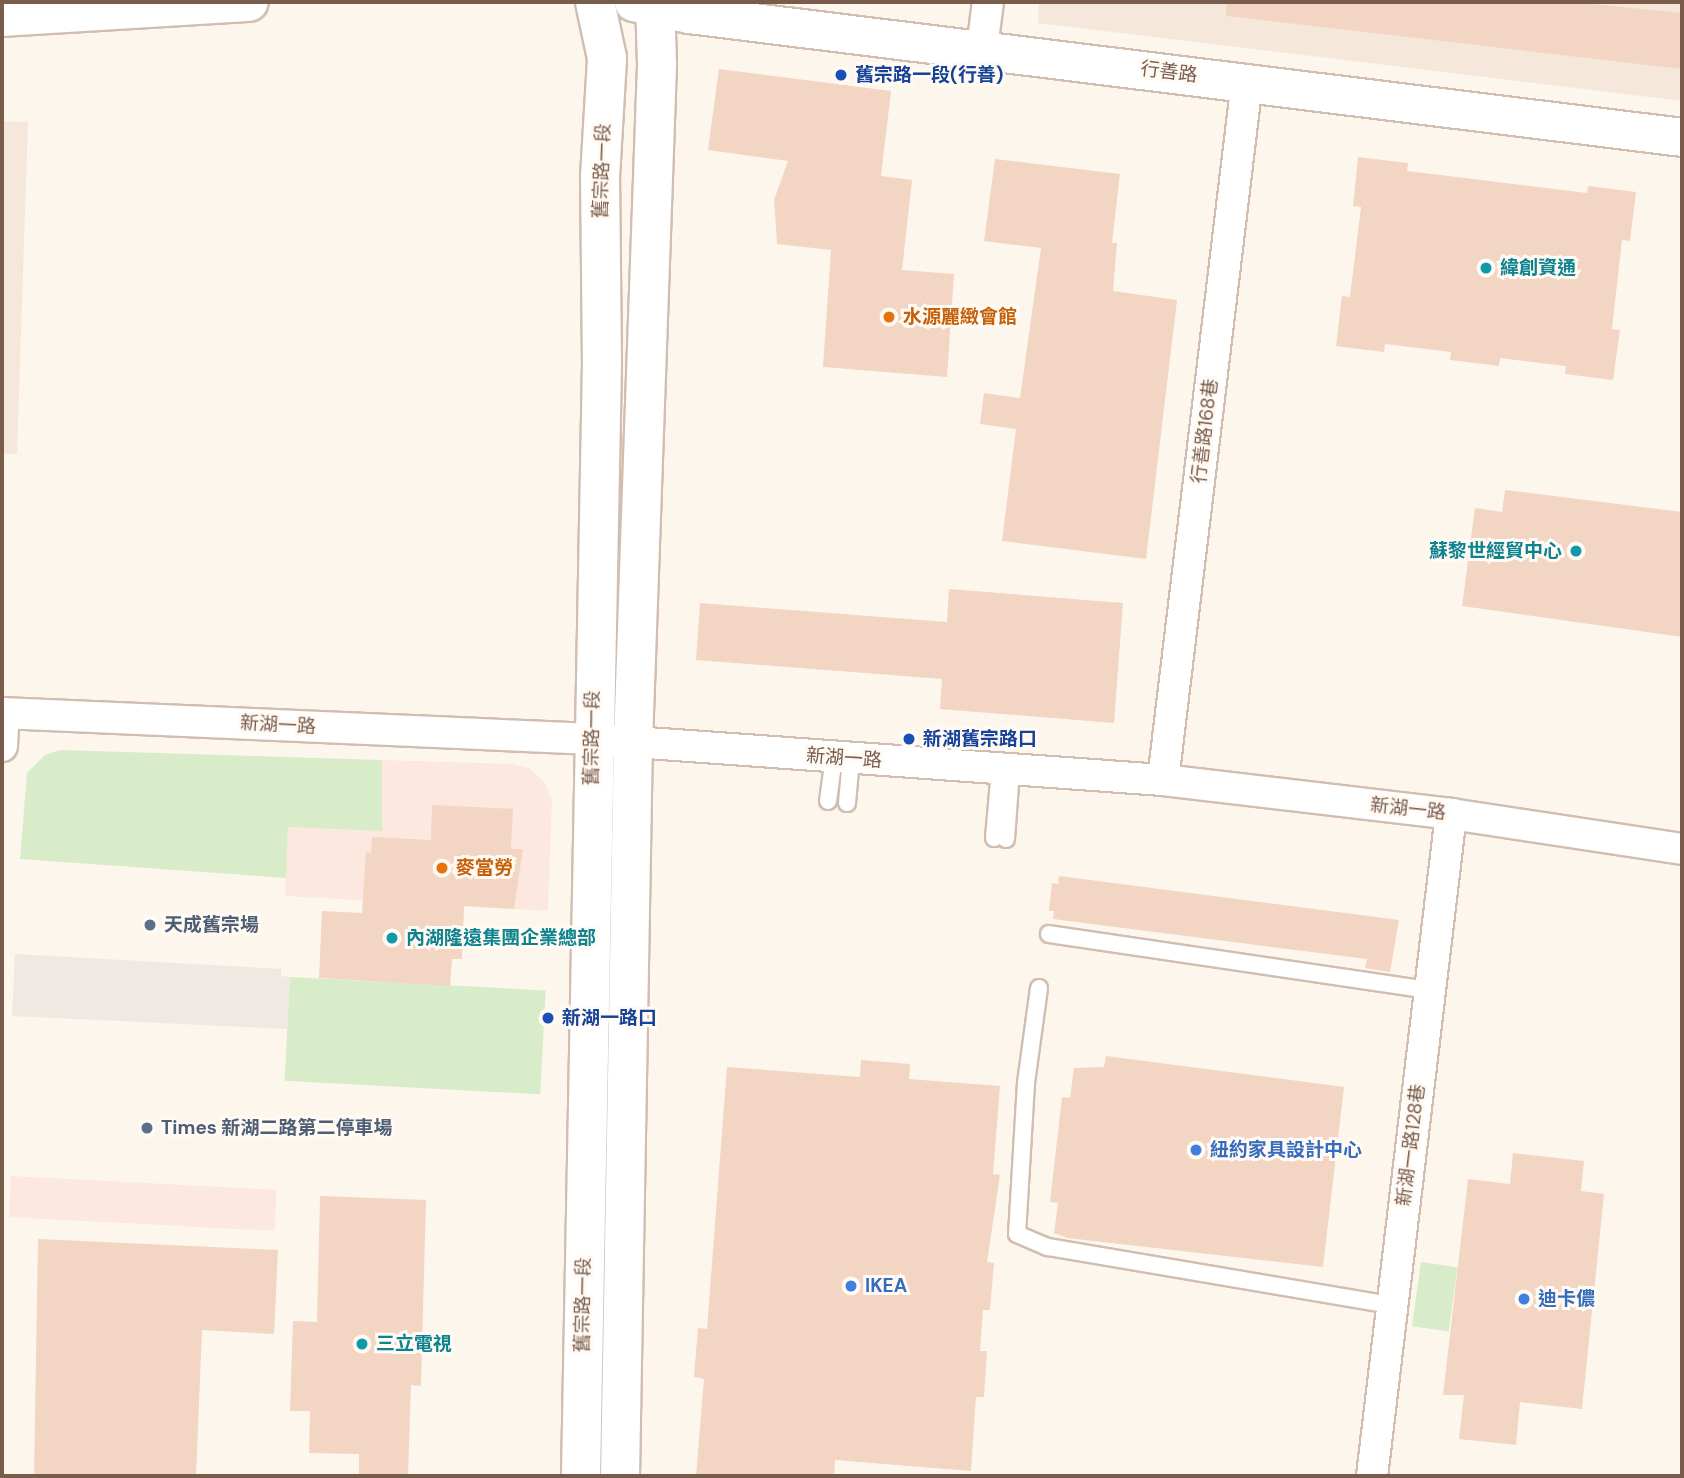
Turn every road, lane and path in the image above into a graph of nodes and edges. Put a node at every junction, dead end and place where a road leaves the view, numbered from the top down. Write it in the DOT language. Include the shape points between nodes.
graph roads {
  1 [pos="249,2"];
  2 [pos="596,2"];
  3 [pos="988,2"];
  4 [pos="648,3"];
  5 [pos="2,17"];
  6 [pos="982,48"];
  7 [pos="1247,82"];
  8 [pos="1682,136"];
  9 [pos="3,713"];
  10 [pos="592,739"];
  11 [pos="633,742"];
  12 [pos="2,746"];
  13 [pos="842,758"];
  14 [pos="1005,770"];
  15 [pos="1163,780"];
  16 [pos="828,801"];
  17 [pos="847,803"];
  18 [pos="1451,814"];
  19 [pos="1000,838"];
  20 [pos="1682,849"];
  21 [pos="1049,934"];
  22 [pos="1039,988"];
  23 [pos="1430,990"];
  24 [pos="1392,1305"];
  25 [pos="581,1476"];
  26 [pos="620,1476"];
  27 [pos="1372,1476"];
  1 -- 5 [label="street"];
  2 -- 10 [label="main road, 舊宗路一段" via="607,58 600,177 602,364"];
  3 -- 6 [label="street"];
  4 -- 6 [label="street, 行善路"];
  4 -- 11 [label="main road, 舊宗路一段" via="657,77"];
  6 -- 7 [label="street, 行善路"];
  7 -- 8 [label="street, 行善路"];
  7 -- 15 [label="street, 行善路168巷"];
  9 -- 10 [label="street, 新湖一路"];
  9 -- 12 [label="street"];
  10 -- 11 [label="street, 新湖一路"];
  10 -- 25 [label="main road, 舊宗路一段"];
  11 -- 13 [label="street, 新湖一路"];
  11 -- 26 [label="main road, 舊宗路一段"];
  13 -- 14 [label="street, 新湖一路"];
  13 -- 16 [label="lane"];
  13 -- 17 [label="lane"];
  14 -- 15 [label="street, 新湖一路"];
  14 -- 19 [label="lane"];
  15 -- 18 [label="street, 新湖一路"];
  18 -- 20 [label="street, 新湖一路"];
  18 -- 23 [label="street, 新湖一路128巷"];
  21 -- 23 [label="lane"];
  22 -- 24 [label="lane" via="1026,1083 1017,1234 1048,1247"];
  23 -- 24 [label="street, 新湖一路128巷"];
  24 -- 27 [label="street, 新湖一路128巷"];
}
